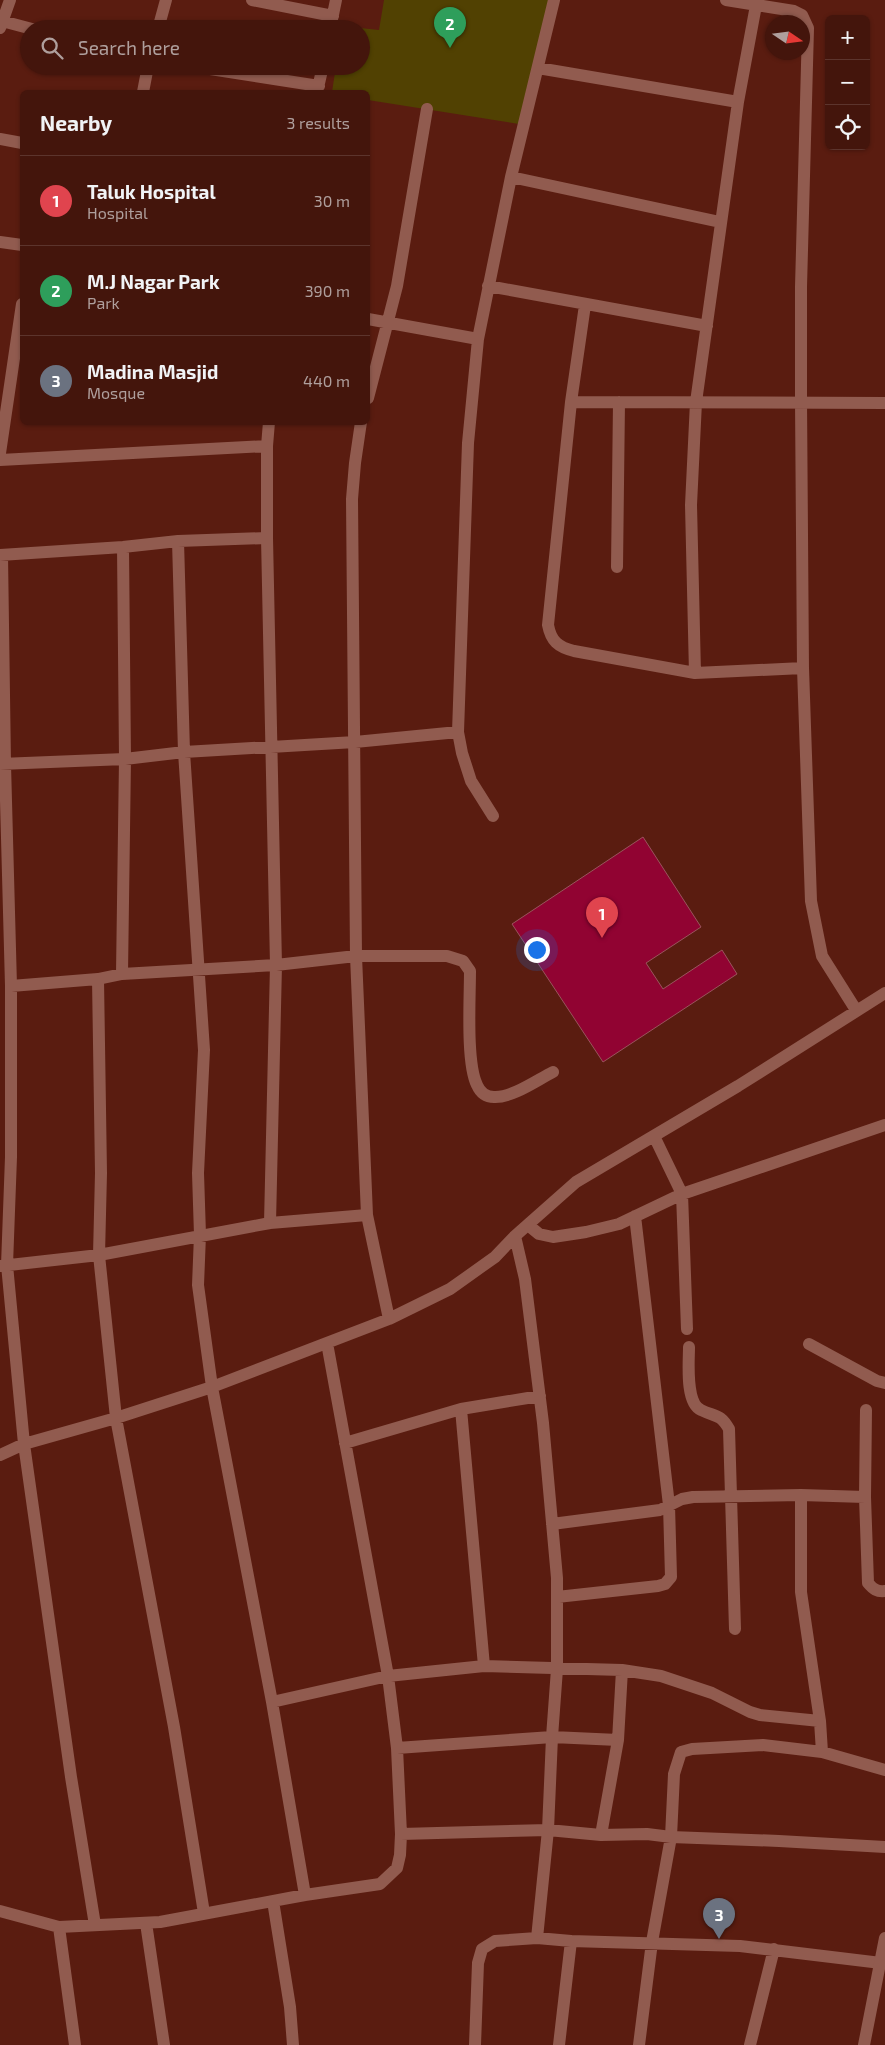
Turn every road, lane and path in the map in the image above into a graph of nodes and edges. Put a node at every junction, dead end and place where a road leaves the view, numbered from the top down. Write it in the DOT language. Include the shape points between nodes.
graph roads {
  1 [pos="10,0"];
  2 [pos="166,0"];
  3 [pos="252,0"];
  4 [pos="336,0"];
  5 [pos="554,0"];
  6 [pos="726,0"];
  7 [pos="757,2"];
  8 [pos="160,20"];
  9 [pos="325,20"];
  10 [pos="332,20"];
  11 [pos="1,25"];
  12 [pos="20,27"];
  13 [pos="538,68"];
  14 [pos="146,75"];
  15 [pos="241,75"];
  16 [pos="321,75"];
  17 [pos="318,89"];
  18 [pos="143,90"];
  19 [pos="738,102"];
  20 [pos="427,109"];
  21 [pos="0,139"];
  22 [pos="20,143"];
  23 [pos="511,177"];
  24 [pos="720,222"];
  25 [pos="0,242"];
  26 [pos="20,245"];
  27 [pos="488,286"];
  28 [pos="586,305"];
  29 [pos="370,318"];
  30 [pos="388,323"];
  31 [pos="707,326"];
  32 [pos="478,339"];
  33 [pos="20,343"];
  34 [pos="370,390"];
  35 [pos="571,402"];
  36 [pos="619,402"];
  37 [pos="696,402"];
  38 [pos="801,402"];
  39 [pos="885,403"];
  40 [pos="269,425"];
  41 [pos="361,425"];
  42 [pos="267,446"];
  43 [pos="0,453"];
  44 [pos="0,460"];
  45 [pos="267,538"];
  46 [pos="178,541"];
  47 [pos="123,547"];
  48 [pos="1,555"];
  49 [pos="617,567"];
  50 [pos="803,668"];
  51 [pos="695,673"];
  52 [pos="458,732"];
  53 [pos="355,742"];
  54 [pos="270,746"];
  55 [pos="184,752"];
  56 [pos="125,759"];
  57 [pos="2,764"];
  58 [pos="493,816"];
  59 [pos="356,956"];
  60 [pos="276,965"];
  61 [pos="198,970"];
  62 [pos="122,974"];
  63 [pos="98,979"];
  64 [pos="11,986"];
  65 [pos="885,993"];
  66 [pos="856,1010"];
  67 [pos="553,1072"];
  68 [pos="885,1125"];
  69 [pos="654,1136"];
  70 [pos="682,1194"];
  71 [pos="367,1215"];
  72 [pos="635,1216"];
  73 [pos="270,1223"];
  74 [pos="528,1224"];
  75 [pos="200,1235"];
  76 [pos="515,1236"];
  77 [pos="99,1254"];
  78 [pos="4,1266"];
  79 [pos="389,1318"];
  80 [pos="687,1329"];
  81 [pos="327,1343"];
  82 [pos="809,1344"];
  83 [pos="689,1346"];
  84 [pos="885,1383"];
  85 [pos="212,1387"];
  86 [pos="540,1396"];
  87 [pos="461,1409"];
  88 [pos="866,1410"];
  89 [pos="116,1418"];
  90 [pos="345,1443"];
  91 [pos="24,1444"];
  92 [pos="0,1455"];
  93 [pos="731,1496"];
  94 [pos="801,1496"];
  95 [pos="865,1497"];
  96 [pos="669,1505"];
  97 [pos="552,1524"];
  98 [pos="885,1591"];
  99 [pos="557,1597"];
  100 [pos="735,1630"];
  101 [pos="484,1666"];
  102 [pos="557,1669"];
  103 [pos="622,1670"];
  104 [pos="388,1676"];
  105 [pos="272,1702"];
  106 [pos="820,1720"];
  107 [pos="552,1737"];
  108 [pos="618,1740"];
  109 [pos="396,1748"];
  110 [pos="822,1752"];
  111 [pos="885,1770"];
  112 [pos="548,1830"];
  113 [pos="401,1834"];
  114 [pos="602,1835"];
  115 [pos="671,1837"];
  116 [pos="885,1847"];
  117 [pos="305,1895"];
  118 [pos="273,1901"];
  119 [pos="0,1912"];
  120 [pos="204,1913"];
  121 [pos="146,1923"];
  122 [pos="95,1925"];
  123 [pos="60,1927"];
  124 [pos="538,1938"];
  125 [pos="885,1938"];
  126 [pos="571,1941"];
  127 [pos="652,1942"];
  128 [pos="774,1949"];
  129 [pos="881,1963"];
  130 [pos="75,2045"];
  131 [pos="164,2045"];
  132 [pos="293,2045"];
  133 [pos="475,2045"];
  134 [pos="559,2045"];
  135 [pos="639,2045"];
  136 [pos="750,2045"];
  137 [pos="864,2045"];
  1 -- 11 [label="street"];
  2 -- 8 [label="street"];
  3 -- 9 [label="street"];
  4 -- 10 [label="street"];
  5 -- 13 [label="street"];
  6 -- 7 [label="street"];
  7 -- 19 [label="street"];
  7 -- 38 [label="street" via="802,15 808,28"];
  11 -- 12 [label="street"];
  13 -- 19 [label="street"];
  13 -- 23 [label="street"];
  14 -- 18 [label="street"];
  15 -- 17 [label="street"];
  16 -- 17 [label="street"];
  19 -- 24 [label="street"];
  20 -- 30 [label="street"];
  21 -- 22 [label="street"];
  23 -- 24 [label="street"];
  23 -- 27 [label="street"];
  24 -- 31 [label="street"];
  25 -- 26 [label="street"];
  27 -- 28 [label="street"];
  27 -- 32 [label="street"];
  28 -- 31 [label="street"];
  28 -- 35 [label="street"];
  29 -- 30 [label="street"];
  30 -- 32 [label="street"];
  30 -- 34 [label="street"];
  31 -- 37 [label="street"];
  32 -- 52 [label="street" via="468,443"];
  33 -- 43 [label="street"];
  35 -- 36 [label="street"];
  35 -- 51 [label="street" via="548,625 550,634 563,648"];
  36 -- 37 [label="street"];
  36 -- 49 [label="street"];
  37 -- 38 [label="street"];
  37 -- 51 [label="street" via="691,505"];
  38 -- 39 [label="street"];
  38 -- 50 [label="street"];
  40 -- 42 [label="street"];
  41 -- 53 [label="street" via="352,499"];
  42 -- 44 [label="street"];
  42 -- 45 [label="street"];
  45 -- 46 [label="street"];
  45 -- 54 [label="street"];
  46 -- 47 [label="street"];
  46 -- 55 [label="street"];
  47 -- 48 [label="street"];
  47 -- 56 [label="street"];
  48 -- 57 [label="street"];
  50 -- 51 [label="street"];
  50 -- 66 [label="street" via="811,901 822,956"];
  52 -- 53 [label="street"];
  52 -- 58 [label="street" via="471,781"];
  53 -- 54 [label="street"];
  53 -- 59 [label="street"];
  54 -- 55 [label="street"];
  54 -- 60 [label="street"];
  55 -- 56 [label="street"];
  55 -- 61 [label="street"];
  56 -- 57 [label="street"];
  56 -- 62 [label="street"];
  57 -- 64 [label="street"];
  59 -- 60 [label="street"];
  59 -- 67 [label="street" via="447,956 463,961 470,971 473,1075 486,1096 505,1097"];
  59 -- 71 [label="street"];
  60 -- 61 [label="street"];
  60 -- 73 [label="street"];
  61 -- 62 [label="street"];
  61 -- 75 [label="street" via="204,1050 198,1173"];
  62 -- 63 [label="street"];
  63 -- 64 [label="street"];
  63 -- 77 [label="street"];
  64 -- 78 [label="street" via="11,1157"];
  65 -- 66 [label="street"];
  66 -- 69 [label="street"];
  68 -- 70 [label="street"];
  69 -- 70 [label="street"];
  69 -- 74 [label="street" via="576,1182"];
  70 -- 72 [label="street"];
  70 -- 80 [label="street"];
  71 -- 73 [label="street"];
  71 -- 79 [label="street"];
  72 -- 74 [label="street" via="619,1224 553,1237 539,1234"];
  72 -- 96 [label="street"];
  73 -- 75 [label="street"];
  74 -- 76 [label="street"];
  75 -- 77 [label="street"];
  75 -- 85 [label="street" via="198,1285"];
  76 -- 79 [label="street" via="495,1257 450,1289"];
  76 -- 86 [label="street" via="525,1279"];
  77 -- 78 [label="street"];
  77 -- 89 [label="street"];
  78 -- 91 [label="street"];
  79 -- 81 [label="street"];
  81 -- 85 [label="street"];
  81 -- 90 [label="street"];
  82 -- 84 [label="street"];
  83 -- 93 [label="street" via="692,1400 699,1410 719,1416 728,1429"];
  85 -- 89 [label="street"];
  85 -- 105 [label="street"];
  86 -- 87 [label="street"];
  86 -- 97 [label="street"];
  87 -- 90 [label="street"];
  87 -- 101 [label="street"];
  88 -- 95 [label="street"];
  89 -- 91 [label="street"];
  89 -- 120 [label="street" via="174,1727"];
  90 -- 104 [label="street"];
  91 -- 92 [label="street"];
  91 -- 122 [label="street" via="70,1777"];
  93 -- 94 [label="street"];
  93 -- 96 [label="street" via="692,1497"];
  93 -- 100 [label="street"];
  94 -- 95 [label="street"];
  94 -- 106 [label="street" via="801,1592"];
  95 -- 98 [label="street" via="868,1583 879,1592"];
  96 -- 97 [label="street" via="660,1510"];
  96 -- 99 [label="street" via="672,1571 665,1584"];
  97 -- 99 [label="street"];
  99 -- 102 [label="street"];
  101 -- 102 [label="street"];
  101 -- 104 [label="street"];
  102 -- 103 [label="street"];
  102 -- 107 [label="street"];
  103 -- 106 [label="street" via="676,1681 760,1715"];
  103 -- 108 [label="street"];
  104 -- 105 [label="street"];
  104 -- 109 [label="street"];
  105 -- 117 [label="street"];
  106 -- 110 [label="street"];
  107 -- 108 [label="street"];
  107 -- 109 [label="street"];
  107 -- 112 [label="street"];
  108 -- 114 [label="street"];
  109 -- 113 [label="street"];
  110 -- 111 [label="street"];
  110 -- 115 [label="street" via="763,1745 681,1752 674,1774"];
  112 -- 113 [label="street"];
  112 -- 114 [label="street"];
  112 -- 124 [label="street"];
  113 -- 117 [label="street" via="397,1868 380,1884"];
  114 -- 115 [label="street"];
  115 -- 116 [label="street"];
  115 -- 127 [label="street"];
  117 -- 118 [label="street"];
  118 -- 120 [label="street"];
  118 -- 132 [label="street"];
  119 -- 123 [label="street"];
  120 -- 121 [label="street"];
  121 -- 122 [label="street"];
  121 -- 131 [label="street"];
  122 -- 123 [label="street"];
  123 -- 130 [label="street"];
  124 -- 126 [label="street"];
  124 -- 133 [label="street" via="495,1942 482,1949 478,1963"];
  125 -- 129 [label="street"];
  126 -- 127 [label="street"];
  126 -- 134 [label="street"];
  127 -- 128 [label="street"];
  127 -- 135 [label="street"];
  128 -- 129 [label="street"];
  128 -- 136 [label="street"];
  129 -- 137 [label="street"];
}
